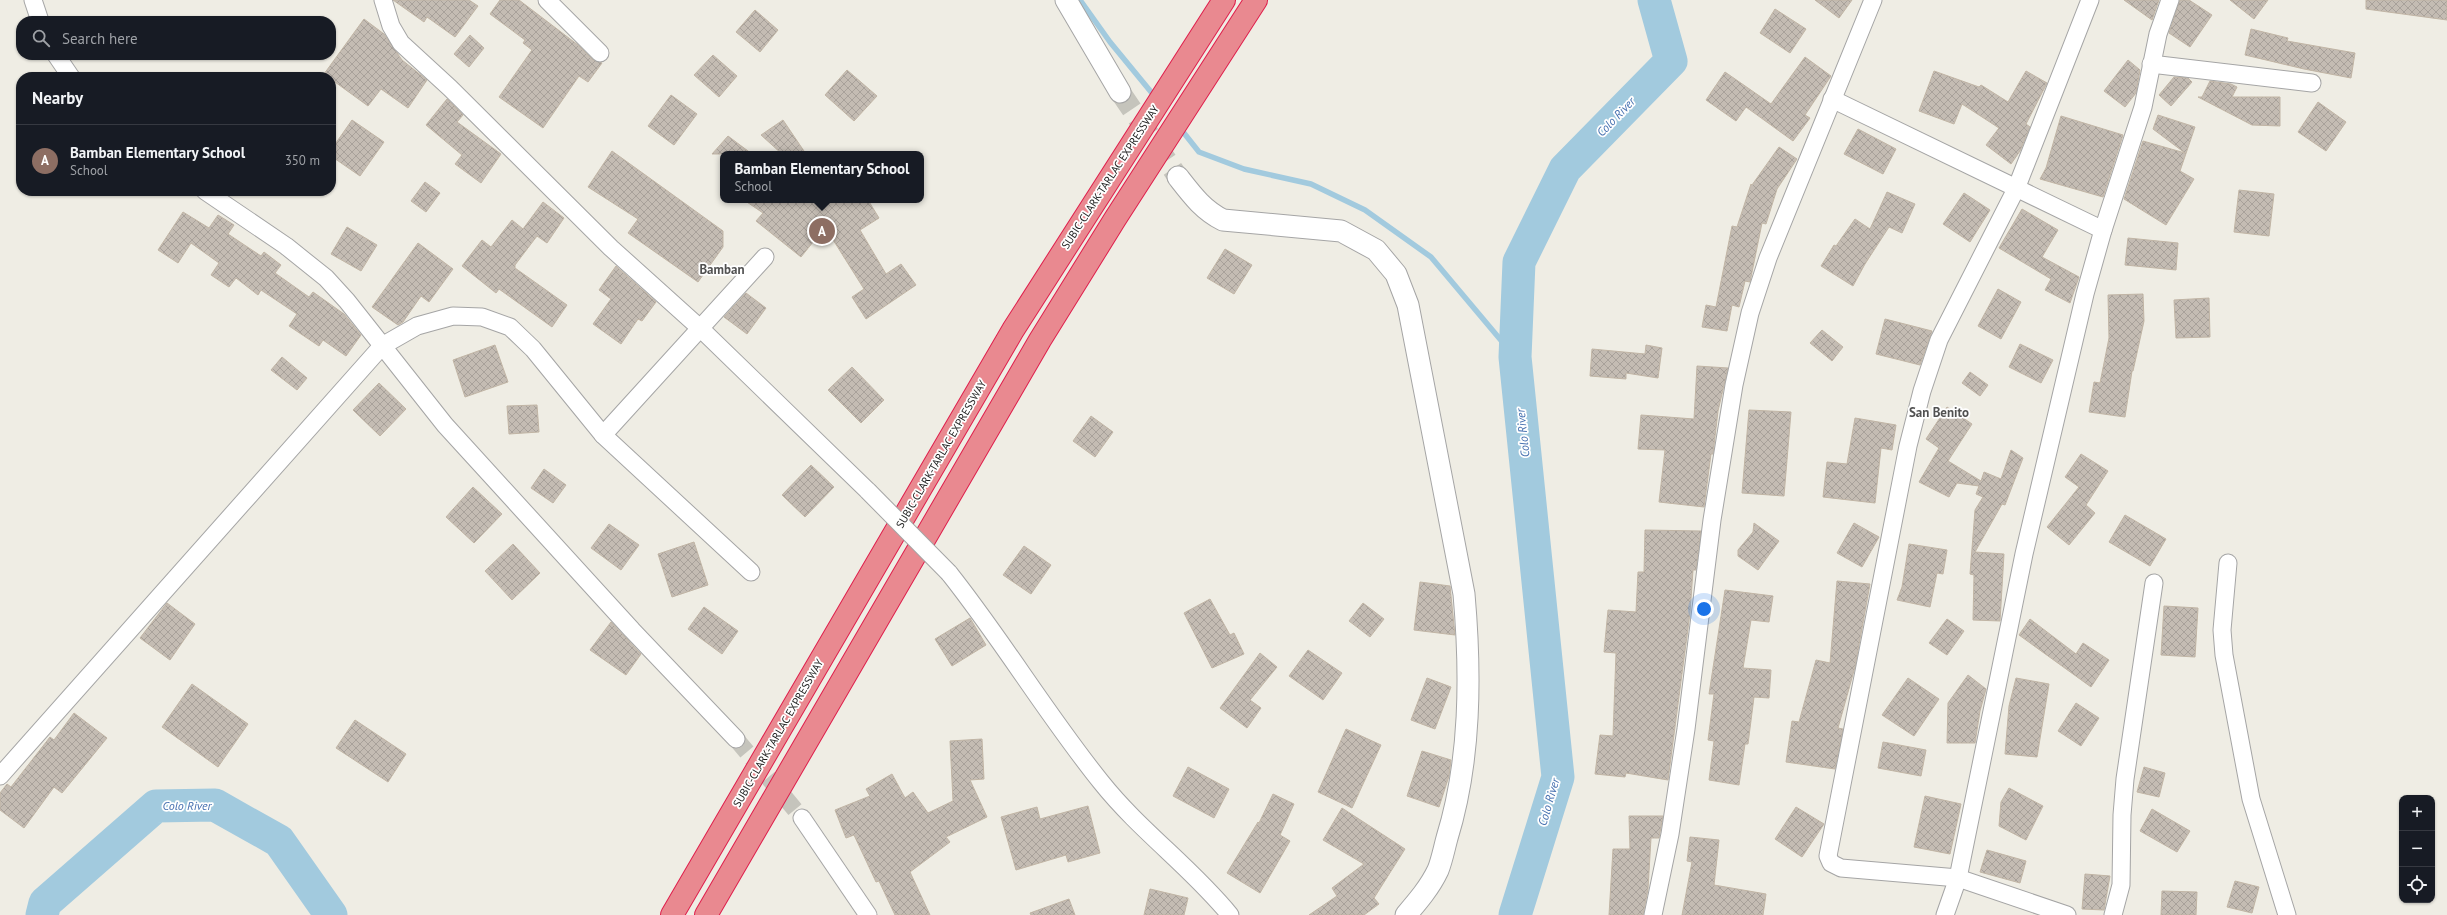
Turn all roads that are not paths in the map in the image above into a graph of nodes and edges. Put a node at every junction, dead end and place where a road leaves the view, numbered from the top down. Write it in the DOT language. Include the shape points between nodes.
graph roads {
  1 [pos="33,0"];
  2 [pos="383,0"];
  3 [pos="547,0"];
  4 [pos="1066,0"];
  5 [pos="1224,0"];
  6 [pos="1256,0"];
  7 [pos="1873,0"];
  8 [pos="2090,0"];
  9 [pos="2170,0"];
  10 [pos="38,16"];
  11 [pos="600,53"];
  12 [pos="59,60"];
  13 [pos="2151,64"];
  14 [pos="68,72"];
  15 [pos="2312,83"];
  16 [pos="1120,92"];
  17 [pos="1832,99"];
  18 [pos="1178,177"];
  19 [pos="2016,189"];
  20 [pos="212,196"];
  21 [pos="2103,230"];
  22 [pos="765,257"];
  23 [pos="701,329"];
  24 [pos="382,346"];
  25 [pos="603,435"];
  26 [pos="2228,563"];
  27 [pos="751,572"];
  28 [pos="2154,583"];
  29 [pos="736,739"];
  30 [pos="0,776"];
  31 [pos="802,818"];
  32 [pos="1958,878"];
  33 [pos="672,915"];
  34 [pos="706,915"];
  35 [pos="868,915"];
  36 [pos="1230,915"];
  37 [pos="1406,915"];
  38 [pos="1653,915"];
  39 [pos="1945,915"];
  40 [pos="2067,915"];
  41 [pos="2113,915"];
  42 [pos="2286,915"];
  1 -- 10 [label="street"];
  2 -- 23 [label="street" via="390,26 401,43 450,88 605,242"];
  3 -- 11 [label="street"];
  4 -- 16 [label="street"];
  5 -- 33 [label="highway, SUBIC-CLARK-TARLAC EXPRESSWAY" via="1013,330"];
  6 -- 34 [label="highway" via="1040,340"];
  7 -- 17 [label="street"];
  8 -- 19 [label="street"];
  9 -- 13 [label="street"];
  12 -- 14 [label="street"];
  13 -- 15 [label="street"];
  13 -- 21 [label="street" via="2143,106"];
  17 -- 19 [label="street"];
  17 -- 38 [label="street" via="1768,258 1750,313 1734,385 1712,520 1684,744 1670,834"];
  18 -- 37 [label="street" via="1208,213 1223,220 1341,231 1376,250 1396,274 1408,305 1464,594 1468,633 1468,700 1456,810 1438,870 1420,899"];
  19 -- 21 [label="street"];
  19 -- 32 [label="street" via="1938,340 1922,391 1908,446 1828,856 1831,863 1841,868"];
  20 -- 24 [label="street" via="286,246 326,278 348,301"];
  21 -- 32 [label="street" via="2085,294 2024,554"];
  22 -- 23 [label="street"];
  23 -- 25 [label="street"];
  23 -- 36 [label="street, bridge" via="949,573 1102,783 1162,847 1215,896"];
  24 -- 25 [label="street" via="417,326 453,316 482,316 510,327 533,349"];
  24 -- 29 [label="street" via="445,425"];
  24 -- 30 [label="street"];
  25 -- 27 [label="street"];
  26 -- 42 [label="street" via="2222,630 2224,655 2251,799"];
  28 -- 41 [label="street" via="2125,780 2121,823 2121,885"];
  31 -- 35 [label="street"];
  32 -- 39 [label="street"];
  32 -- 40 [label="street"];
}
